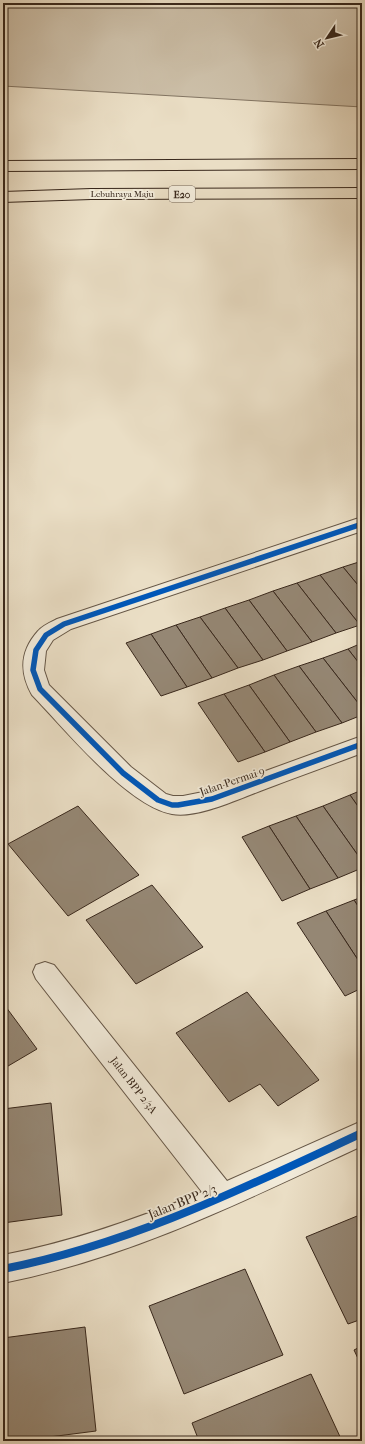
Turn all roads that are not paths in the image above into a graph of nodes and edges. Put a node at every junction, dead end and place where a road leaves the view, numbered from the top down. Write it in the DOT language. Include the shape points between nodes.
graph roads {
  1 [pos="362,164"];
  2 [pos="3,166"];
  3 [pos="362,193"];
  4 [pos="3,196"];
  5 [pos="362,524"];
  6 [pos="362,744"];
  7 [pos="45,972"];
  8 [pos="362,1133"];
  9 [pos="223,1197"];
  10 [pos="3,1269"];
  1 -- 2 [label="highway"];
  3 -- 4 [label="highway, Lebuhraya Maju / E20"];
  5 -- 6 [label="street, Jalan Permai 9" via="64,624 46,635 36,650 33,670 40,689 127,778 150,796 171,805 194,804 217,798"];
  7 -- 9 [label="street, Jalan BPP 2/3A"];
  8 -- 9 [label="street, Jalan BPP 2/3"];
  9 -- 10 [label="street, Jalan BPP 2/3" via="115,1240 29,1265"];
}
